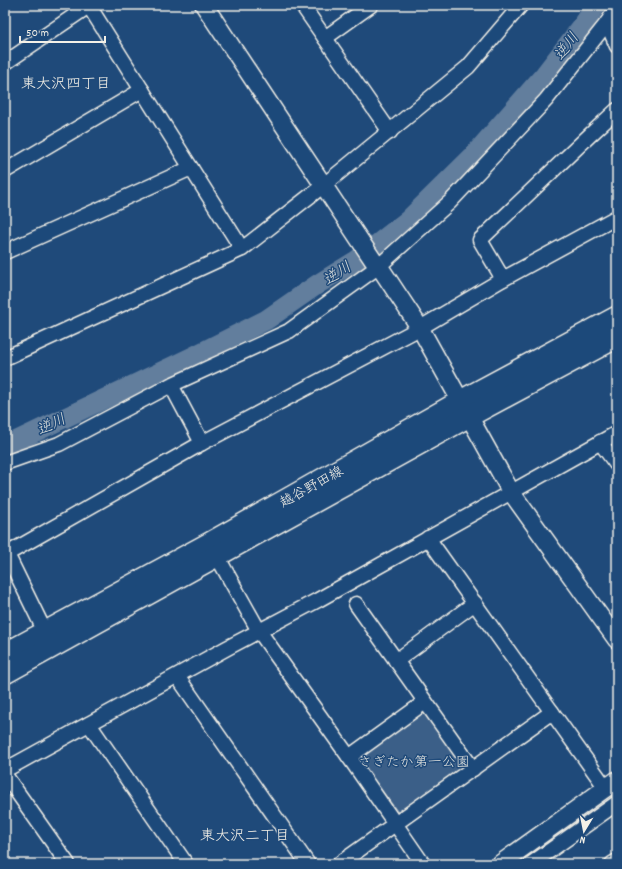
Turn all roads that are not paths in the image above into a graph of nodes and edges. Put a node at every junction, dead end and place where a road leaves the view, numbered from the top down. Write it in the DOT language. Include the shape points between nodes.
graph roads {
  1 [pos="89,5"];
  2 [pos="204,5"];
  3 [pos="302,5"];
  4 [pos="371,5"];
  5 [pos="521,5"];
  6 [pos="617,8"];
  7 [pos="607,22"];
  8 [pos="325,38"];
  9 [pos="617,46"];
  10 [pos="5,63"];
  11 [pos="142,90"];
  12 [pos="617,110"];
  13 [pos="390,132"];
  14 [pos="191,168"];
  15 [pos="5,171"];
  16 [pos="324,185"];
  17 [pos="617,216"];
  18 [pos="242,249"];
  19 [pos="5,252"];
  20 [pos="376,263"];
  21 [pos="502,279"];
  22 [pos="617,317"];
  23 [pos="420,328"];
  24 [pos="617,337"];
  25 [pos="5,356"];
  26 [pos="171,385"];
  27 [pos="465,409"];
  28 [pos="617,433"];
  29 [pos="600,442"];
  30 [pos="202,443"];
  31 [pos="5,463"];
  32 [pos="617,465"];
  33 [pos="511,492"];
  34 [pos="428,538"];
  35 [pos="6,553"];
  36 [pos="217,556"];
  37 [pos="475,603"];
  38 [pos="356,604"];
  39 [pos="259,631"];
  40 [pos="45,632"];
  41 [pos="617,640"];
  42 [pos="5,654"];
  43 [pos="396,661"];
  44 [pos="5,673"];
  45 [pos="177,676"];
  46 [pos="425,702"];
  47 [pos="552,712"];
  48 [pos="89,724"];
  49 [pos="349,757"];
  50 [pos="473,769"];
  51 [pos="5,770"];
  52 [pos="5,774"];
  53 [pos="614,784"];
  54 [pos="617,803"];
  55 [pos="395,824"];
  56 [pos="617,861"];
  57 [pos="68,864"];
  58 [pos="186,864"];
  59 [pos="308,864"];
  60 [pos="339,864"];
  61 [pos="423,864"];
  62 [pos="500,864"];
  63 [pos="531,864"];
  64 [pos="612,864"];
  1 -- 10 [label="street"];
  1 -- 11 [label="street"];
  2 -- 16 [label="street"];
  3 -- 8 [label="street"];
  4 -- 8 [label="street"];
  5 -- 13 [label="street" via="468,67"];
  6 -- 7 [label="street"];
  7 -- 9 [label="street"];
  7 -- 20 [label="street" via="546,100 450,202"];
  8 -- 13 [label="street"];
  11 -- 14 [label="street"];
  11 -- 15 [label="street"];
  12 -- 21 [label="street" via="480,240"];
  13 -- 16 [label="street"];
  14 -- 18 [label="street"];
  14 -- 19 [label="street"];
  16 -- 18 [label="street"];
  16 -- 20 [label="street"];
  17 -- 21 [label="street"];
  18 -- 25 [label="street"];
  20 -- 23 [label="street"];
  20 -- 26 [label="street" via="288,331"];
  21 -- 23 [label="street"];
  22 -- 27 [label="main road, 越谷野田線"];
  23 -- 27 [label="street"];
  23 -- 30 [label="street"];
  24 -- 27 [label="main road, 越谷野田線"];
  26 -- 30 [label="street"];
  26 -- 31 [label="street" via="59,444"];
  27 -- 33 [label="street"];
  27 -- 36 [label="main road, 越谷野田線"];
  27 -- 40 [label="main road, 越谷野田線"];
  28 -- 29 [label="street"];
  29 -- 32 [label="street"];
  29 -- 33 [label="street"];
  30 -- 35 [label="street"];
  33 -- 34 [label="street"];
  33 -- 41 [label="street"];
  34 -- 37 [label="street"];
  34 -- 39 [label="street"];
  35 -- 40 [label="street"];
  36 -- 39 [label="street"];
  36 -- 44 [label="main road, 越谷野田線"];
  37 -- 43 [label="street"];
  37 -- 47 [label="street"];
  38 -- 43 [label="street"];
  39 -- 45 [label="street"];
  39 -- 49 [label="street"];
  40 -- 42 [label="main road, 越谷野田線"];
  43 -- 46 [label="street"];
  45 -- 48 [label="street"];
  45 -- 59 [label="street"];
  46 -- 49 [label="street"];
  46 -- 50 [label="street"];
  47 -- 50 [label="street"];
  47 -- 53 [label="street"];
  48 -- 51 [label="street"];
  48 -- 58 [label="street"];
  49 -- 55 [label="street"];
  50 -- 55 [label="street"];
  52 -- 57 [label="street"];
  53 -- 62 [label="street"];
  54 -- 63 [label="street"];
  55 -- 60 [label="street"];
  55 -- 61 [label="street"];
  56 -- 64 [label="street"];
}
